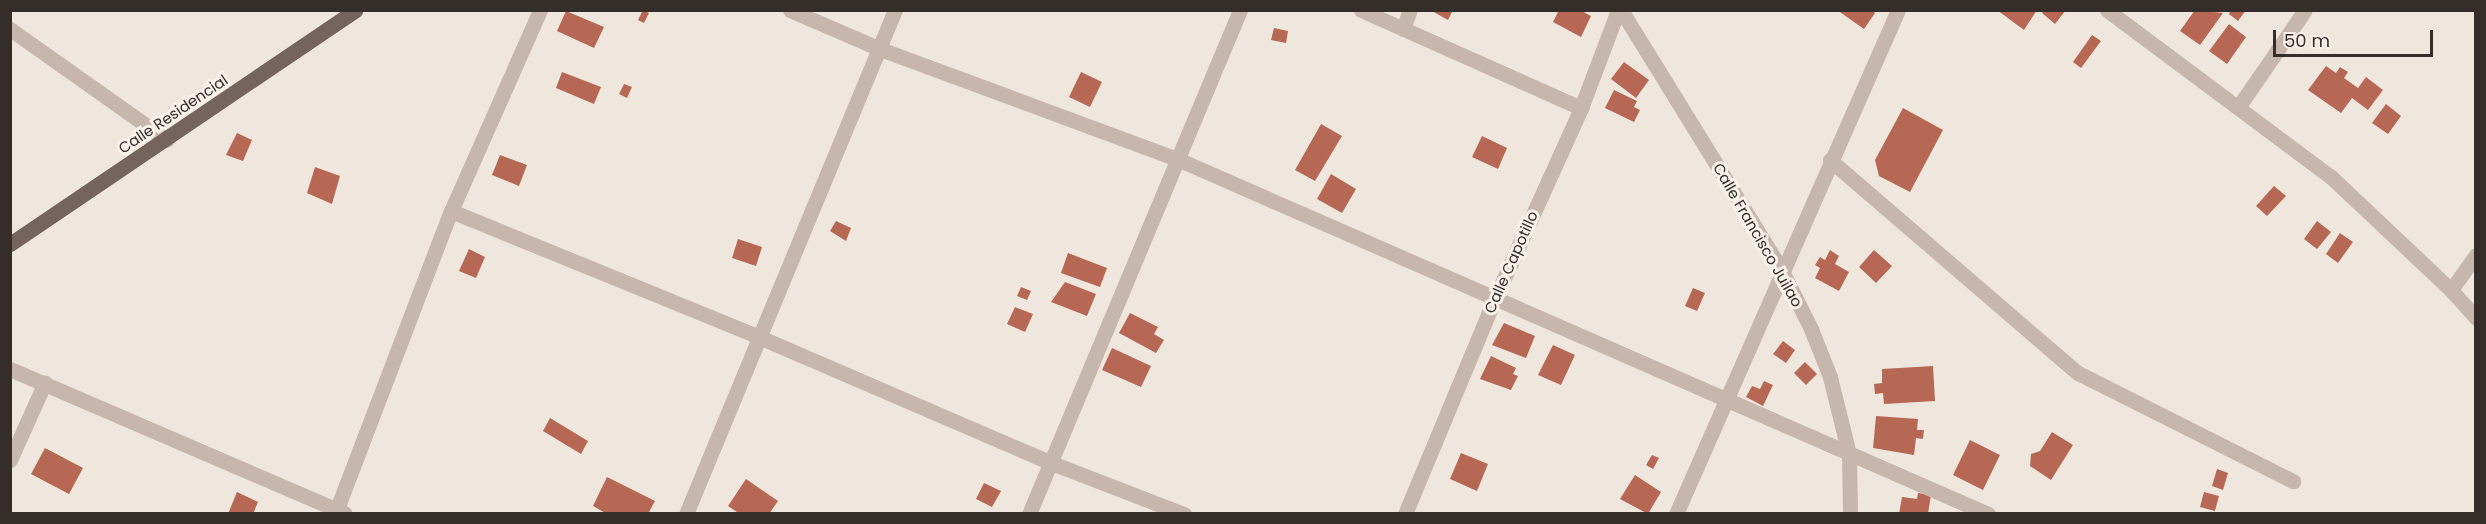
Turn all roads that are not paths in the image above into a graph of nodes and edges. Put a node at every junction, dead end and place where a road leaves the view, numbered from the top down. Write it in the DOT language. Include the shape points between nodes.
graph roads {
  1 [pos="355,10"];
  2 [pos="540,10"];
  3 [pos="790,10"];
  4 [pos="895,10"];
  5 [pos="1240,10"];
  6 [pos="1361,10"];
  7 [pos="1410,10"];
  8 [pos="1619,10"];
  9 [pos="1898,10"];
  10 [pos="2108,10"];
  11 [pos="2305,10"];
  12 [pos="10,29"];
  13 [pos="1403,29"];
  14 [pos="880,49"];
  15 [pos="2239,106"];
  16 [pos="1581,108"];
  17 [pos="167,140"];
  18 [pos="1175,158"];
  19 [pos="1830,160"];
  20 [pos="451,211"];
  21 [pos="10,244"];
  22 [pos="2475,255"];
  23 [pos="1781,269"];
  24 [pos="2451,290"];
  25 [pos="1495,298"];
  26 [pos="2475,318"];
  27 [pos="759,337"];
  28 [pos="10,369"];
  29 [pos="45,382"];
  30 [pos="1728,401"];
  31 [pos="1849,454"];
  32 [pos="10,460"];
  33 [pos="1050,462"];
  34 [pos="2293,481"];
  35 [pos="338,512"];
  36 [pos="686,513"];
  37 [pos="1029,513"];
  38 [pos="1184,513"];
  39 [pos="1405,513"];
  40 [pos="1676,513"];
  41 [pos="1850,513"];
  42 [pos="1988,513"];
  1 -- 17 [label="main road, Calle Residencial"];
  2 -- 20 [label="street"];
  3 -- 14 [label="street"];
  4 -- 14 [label="street"];
  5 -- 18 [label="street"];
  6 -- 13 [label="street"];
  7 -- 13 [label="street"];
  8 -- 16 [label="street, Calle Capotillo"];
  8 -- 23 [label="street, Calle Francisco Juilao"];
  9 -- 19 [label="street"];
  10 -- 15 [label="street"];
  11 -- 15 [label="street"];
  12 -- 17 [label="street"];
  13 -- 16 [label="street"];
  14 -- 18 [label="street"];
  14 -- 27 [label="street"];
  15 -- 24 [label="street" via="2330,176"];
  16 -- 25 [label="street, Calle Capotillo"];
  17 -- 21 [label="main road, Calle Residencial"];
  18 -- 25 [label="street"];
  18 -- 33 [label="street"];
  19 -- 23 [label="street"];
  19 -- 34 [label="street" via="2078,373"];
  20 -- 27 [label="street"];
  20 -- 35 [label="street"];
  22 -- 24 [label="street"];
  23 -- 30 [label="street"];
  23 -- 31 [label="street, Calle Francisco Juilao" via="1830,377"];
  24 -- 26 [label="street"];
  25 -- 30 [label="street"];
  25 -- 39 [label="street, Calle Capotillo"];
  27 -- 33 [label="street"];
  27 -- 36 [label="street"];
  28 -- 29 [label="street"];
  29 -- 32 [label="street"];
  29 -- 35 [label="street"];
  30 -- 31 [label="street"];
  30 -- 40 [label="street"];
  31 -- 41 [label="street, Calle Francisco Juilao"];
  31 -- 42 [label="street"];
  33 -- 37 [label="street"];
  33 -- 38 [label="street"];
}
